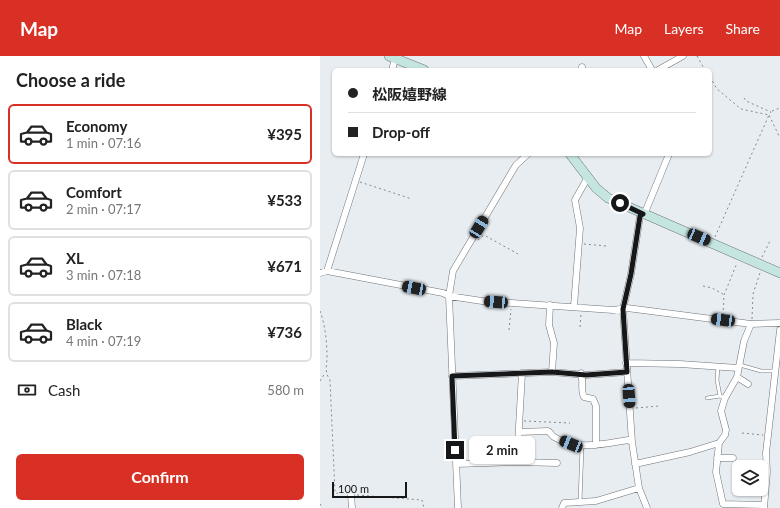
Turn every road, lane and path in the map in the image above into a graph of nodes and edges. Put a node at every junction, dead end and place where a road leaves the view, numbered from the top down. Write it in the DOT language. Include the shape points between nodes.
graph roads {
  1 [pos="644,56"];
  2 [pos="683,56"];
  3 [pos="697,56"];
  4 [pos="392,57"];
  5 [pos="392,68"];
  6 [pos="419,68"];
  7 [pos="651,68"];
  8 [pos="662,68"];
  9 [pos="705,68"];
  10 [pos="712,80"];
  11 [pos="744,98"];
  12 [pos="780,108"];
  13 [pos="771,112"];
  14 [pos="769,115"];
  15 [pos="780,138"];
  16 [pos="363,156"];
  17 [pos="526,156"];
  18 [pos="572,156"];
  19 [pos="668,156"];
  20 [pos="588,177"];
  21 [pos="356,180"];
  22 [pos="412,199"];
  23 [pos="643,214"];
  24 [pos="472,239"];
  25 [pos="770,241"];
  26 [pos="578,243"];
  27 [pos="713,243"];
  28 [pos="606,246"];
  29 [pos="518,254"];
  30 [pos="741,255"];
  31 [pos="762,264"];
  32 [pos="327,271"];
  33 [pos="320,272"];
  34 [pos="780,273"];
  35 [pos="703,286"];
  36 [pos="724,295"];
  37 [pos="449,296"];
  38 [pos="511,302"];
  39 [pos="550,305"];
  40 [pos="574,306"];
  41 [pos="581,307"];
  42 [pos="623,309"];
  43 [pos="320,311"];
  44 [pos="723,320"];
  45 [pos="780,323"];
  46 [pos="751,324"];
  47 [pos="580,327"];
  48 [pos="509,330"];
  49 [pos="780,330"];
  50 [pos="626,363"];
  51 [pos="718,366"];
  52 [pos="739,366"];
  53 [pos="775,371"];
  54 [pos="552,372"];
  55 [pos="627,372"];
  56 [pos="325,373"];
  57 [pos="522,373"];
  58 [pos="581,373"];
  59 [pos="452,376"];
  60 [pos="737,377"];
  61 [pos="320,381"];
  62 [pos="748,384"];
  63 [pos="722,397"];
  64 [pos="707,398"];
  65 [pos="659,406"];
  66 [pos="629,408"];
  67 [pos="520,421"];
  68 [pos="570,423"];
  69 [pos="519,432"];
  70 [pos="742,433"];
  71 [pos="768,435"];
  72 [pos="632,442"];
  73 [pos="719,443"];
  74 [pos="596,445"];
  75 [pos="582,446"];
  76 [pos="717,458"];
  77 [pos="733,458"];
  78 [pos="517,462"];
  79 [pos="557,463"];
  80 [pos="456,464"];
  81 [pos="635,464"];
  82 [pos="639,488"];
  83 [pos="351,495"];
  84 [pos="580,502"];
  85 [pos="320,504"];
  86 [pos="764,506"];
  87 [pos="323,508"];
  88 [pos="352,508"];
  89 [pos="424,508"];
  90 [pos="458,508"];
  91 [pos="562,508"];
  92 [pos="647,508"];
  1 -- 7 [label="street"];
  2 -- 8 [label="street"];
  3 -- 9 [label="path"];
  4 -- 5 [label="street"];
  4 -- 6 [label="main road"];
  10 -- 14 [label="path" via="717,89 741,109"];
  11 -- 13 [label="path"];
  12 -- 13 [label="path"];
  13 -- 14 [label="path"];
  14 -- 15 [label="path"];
  14 -- 27 [label="path"];
  16 -- 21 [label="street"];
  17 -- 24 [label="street" via="516,166"];
  18 -- 20 [label="main road"];
  19 -- 23 [label="street"];
  20 -- 23 [label="main road" via="608,198"];
  20 -- 26 [label="street" via="575,200 580,228"];
  21 -- 22 [label="path"];
  21 -- 32 [label="street"];
  23 -- 27 [label="main road"];
  23 -- 42 [label="street" via="640,216"];
  24 -- 29 [label="path" via="477,241 484,235"];
  24 -- 37 [label="street" via="453,271"];
  25 -- 31 [label="path"];
  26 -- 28 [label="path"];
  26 -- 40 [label="street"];
  27 -- 30 [label="main road"];
  30 -- 31 [label="main road"];
  30 -- 36 [label="path"];
  31 -- 34 [label="main road"];
  31 -- 46 [label="path" via="753,294"];
  32 -- 33 [label="street"];
  32 -- 37 [label="street"];
  35 -- 36 [label="path"];
  36 -- 44 [label="path"];
  37 -- 38 [label="street"];
  37 -- 59 [label="street"];
  38 -- 39 [label="street"];
  38 -- 48 [label="path"];
  39 -- 40 [label="street"];
  39 -- 54 [label="street" via="549,325 554,343"];
  40 -- 41 [label="street"];
  41 -- 42 [label="street"];
  41 -- 47 [label="path"];
  42 -- 44 [label="street"];
  42 -- 50 [label="street"];
  43 -- 56 [label="path" via="327,355"];
  44 -- 46 [label="street"];
  45 -- 46 [label="street"];
  46 -- 52 [label="street" via="744,341"];
  49 -- 53 [label="street"];
  50 -- 51 [label="street"];
  50 -- 55 [label="street"];
  51 -- 52 [label="street"];
  51 -- 63 [label="lane" via="717,380"];
  52 -- 53 [label="lane"];
  52 -- 60 [label="street"];
  53 -- 71 [label="street"];
  54 -- 57 [label="street"];
  54 -- 58 [label="street"];
  55 -- 58 [label="street" via="586,375"];
  55 -- 66 [label="street"];
  56 -- 61 [label="path"];
  56 -- 83 [label="path" via="330,380 335,493"];
  57 -- 59 [label="street"];
  57 -- 67 [label="street"];
  58 -- 74 [label="street" via="582,393 593,399 596,406"];
  59 -- 80 [label="street"];
  60 -- 62 [label="street"];
  60 -- 63 [label="street"];
  63 -- 64 [label="lane"];
  63 -- 73 [label="street" via="721,411 726,432"];
  65 -- 66 [label="path"];
  66 -- 72 [label="street"];
  67 -- 68 [label="path"];
  67 -- 69 [label="street"];
  69 -- 75 [label="street" via="548,431 552,436"];
  69 -- 78 [label="street"];
  70 -- 71 [label="path"];
  71 -- 86 [label="street"];
  72 -- 74 [label="street" via="628,440"];
  72 -- 81 [label="street"];
  73 -- 76 [label="street"];
  73 -- 81 [label="street"];
  74 -- 75 [label="street"];
  75 -- 84 [label="lane"];
  76 -- 77 [label="street"];
  76 -- 86 [label="street" via="716,472 723,504"];
  78 -- 79 [label="street"];
  78 -- 80 [label="street"];
  80 -- 90 [label="street"];
  81 -- 82 [label="street"];
  82 -- 84 [label="street" via="596,501"];
  82 -- 92 [label="street"];
  83 -- 88 [label="street"];
  83 -- 89 [label="path" via="422,500"];
  84 -- 91 [label="street" via="564,503"];
  85 -- 87 [label="path"];
}
